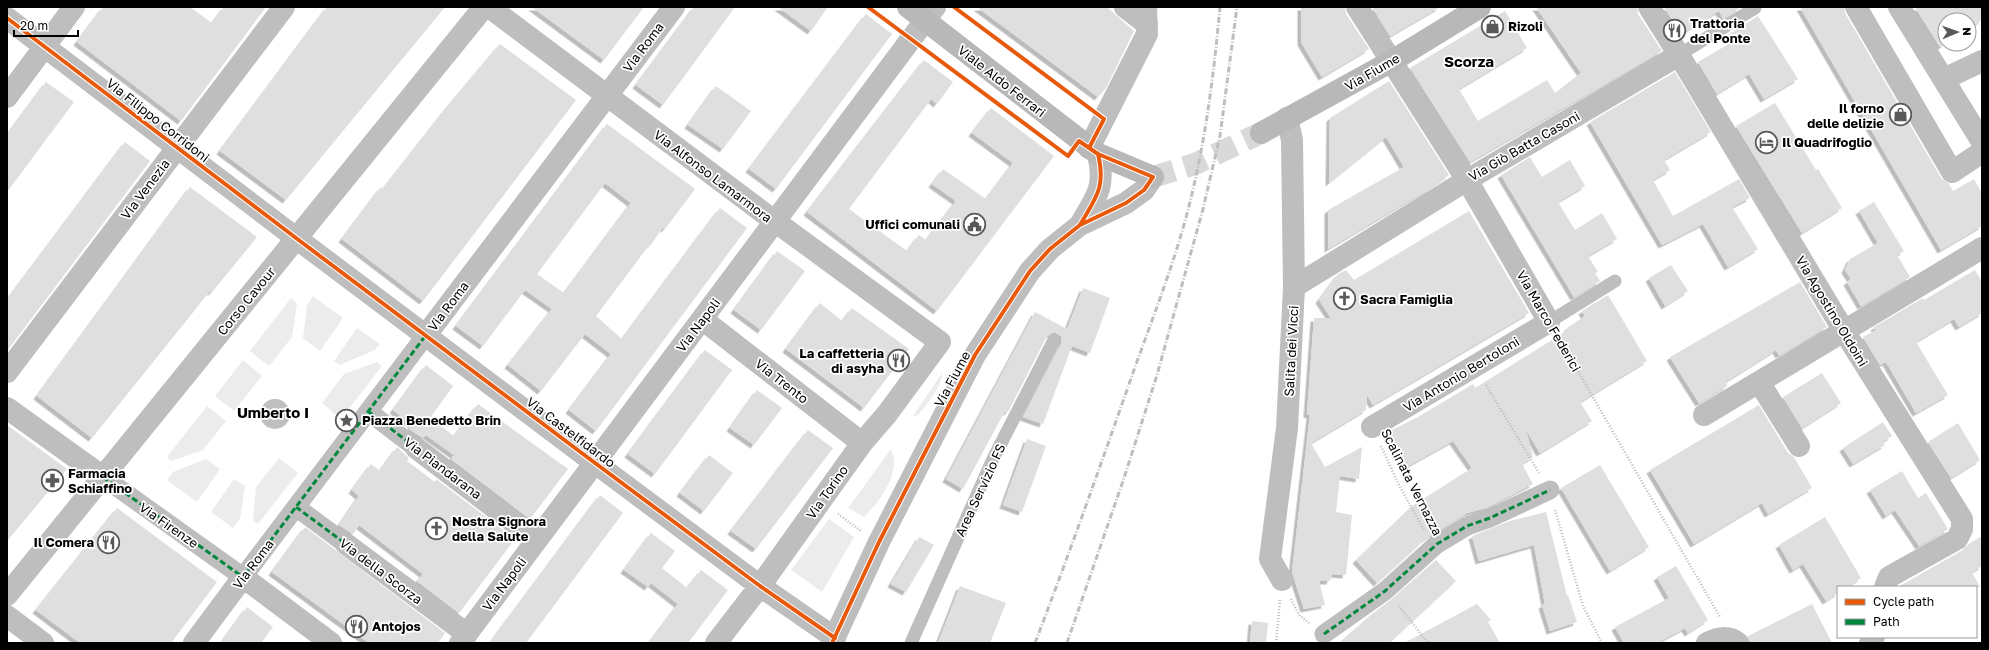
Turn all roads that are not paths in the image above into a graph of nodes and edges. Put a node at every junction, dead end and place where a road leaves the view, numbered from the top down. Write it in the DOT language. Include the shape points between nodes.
graph roads {
  1 [pos="74,7"];
  2 [pos="284,7"];
  3 [pos="484,7"];
  4 [pos="488,7"];
  5 [pos="674,7"];
  6 [pos="908,7"];
  7 [pos="1125,7"];
  8 [pos="1358,7"];
  9 [pos="1480,7"];
  10 [pos="1649,7"];
  11 [pos="1856,7"];
  12 [pos="1899,7"];
  13 [pos="1755,8"];
  14 [pos="930,14"];
  15 [pos="1147,16"];
  16 [pos="7,18"];
  17 [pos="46,46"];
  18 [pos="1679,54"];
  19 [pos="1392,61"];
  20 [pos="1982,61"];
  21 [pos="1944,79"];
  22 [pos="607,96"];
  23 [pos="7,97"];
  24 [pos="1287,118"];
  25 [pos="1261,133"];
  26 [pos="1982,142"];
  27 [pos="177,148"];
  28 [pos="1093,151"];
  29 [pos="1982,152"];
  30 [pos="1153,177"];
  31 [pos="1467,180"];
  32 [pos="775,222"];
  33 [pos="1080,225"];
  34 [pos="296,238"];
  35 [pos="1982,248"];
  36 [pos="1615,281"];
  37 [pos="1294,287"];
  38 [pos="702,319"];
  39 [pos="1549,322"];
  40 [pos="1844,331"];
  41 [pos="426,336"];
  42 [pos="1054,340"];
  43 [pos="940,342"];
  44 [pos="7,372"];
  45 [pos="1759,382"];
  46 [pos="7,408"];
  47 [pos="368,412"];
  48 [pos="1704,415"];
  49 [pos="1372,427"];
  50 [pos="862,443"];
  51 [pos="1799,446"];
  52 [pos="416,448"];
  53 [pos="595,462"];
  54 [pos="103,477"];
  55 [pos="1550,490"];
  56 [pos="296,507"];
  57 [pos="537,540"];
  58 [pos="346,544"];
  59 [pos="243,577"];
  60 [pos="1282,580"];
  61 [pos="760,586"];
  62 [pos="1885,586"];
  63 [pos="7,595"];
  64 [pos="7,616"];
  65 [pos="1324,634"];
  66 [pos="463,639"];
  67 [pos="834,641"];
  68 [pos="1735,641"];
  69 [pos="43,643"];
  70 [pos="194,643"];
  71 [pos="331,643"];
  72 [pos="716,643"];
  73 [pos="911,643"];
  74 [pos="1707,643"];
  1 -- 17 [label="street"];
  2 -- 27 [label="street, Via Venezia"];
  3 -- 34 [label="street, Corso Cavour"];
  4 -- 22 [label="street, Via Alfonso Lamarmora"];
  5 -- 22 [label="street, Via Roma"];
  6 -- 14 [label="main road, Viale Aldo Ferrari"];
  7 -- 15 [label="street"];
  8 -- 19 [label="street, Via Marco Federici"];
  9 -- 19 [label="main road, Via Fiume"];
  10 -- 18 [label="street, Via Agostino Oldoini"];
  11 -- 29 [label="street" via="1952,172"];
  12 -- 21 [label="street"];
  13 -- 18 [label="lane, Via Giò Batta Casoni"];
  14 -- 28 [label="main road, Viale Aldo Ferrari"];
  14 -- 32 [label="street, Via Napoli"];
  15 -- 28 [label="street" via="1147,34"];
  16 -- 17 [label="street, Via Filippo Corridoni"];
  17 -- 23 [label="street"];
  17 -- 27 [label="street, Via Filippo Corridoni"];
  18 -- 31 [label="street, Via Giò Batta Casoni"];
  18 -- 40 [label="street, Via Agostino Oldoini"];
  19 -- 24 [label="main road, Via Fiume"];
  19 -- 31 [label="street, Via Marco Federici"];
  20 -- 21 [label="street"];
  21 -- 26 [label="street"];
  22 -- 32 [label="street, Via Alfonso Lamarmora"];
  22 -- 41 [label="street, Via Roma"];
  24 -- 25 [label="main road, Via Fiume"];
  24 -- 37 [label="street, Salita dei Vicci" via="1292,140"];
  27 -- 34 [label="street, Via Filippo Corridoni"];
  27 -- 44 [label="street, Via Venezia"];
  28 -- 30 [label="main road, Viale Aldo Ferrari"];
  28 -- 33 [label="street" via="1102,172 1102,182"];
  30 -- 33 [label="street, Via Fiume" via="1144,190 1126,203"];
  31 -- 37 [label="street, Via Giò Batta Casoni"];
  31 -- 39 [label="street, Via Marco Federici"];
  32 -- 38 [label="street, Via Napoli"];
  32 -- 43 [label="street, Via Alfonso Lamarmora"];
  33 -- 67 [label="street, Via Fiume" via="1050,249 1030,271 975,355 879,542"];
  34 -- 41 [label="street, Via Castelfidardo"];
  34 -- 54 [label="street, Corso Cavour"];
  35 -- 40 [label="street"];
  36 -- 39 [label="lane"];
  37 -- 60 [label="street, Salita dei Vicci" via="1288,428 1270,559"];
  38 -- 50 [label="street, Via Trento"];
  38 -- 53 [label="street, Via Napoli"];
  39 -- 49 [label="street, Via Antonio Bertoloni"];
  40 -- 45 [label="street"];
  40 -- 62 [label="street, Via Agostino Oldoini" via="1962,519 1961,534 1957,540 1889,577"];
  41 -- 47 [label="street, Via Roma"];
  41 -- 53 [label="street, Via Castelfidardo"];
  42 -- 73 [label="lane, Area Servizio FS" via="993,459"];
  43 -- 50 [label="street, Via Torino" via="887,414"];
  45 -- 48 [label="street"];
  45 -- 51 [label="street"];
  46 -- 54 [label="street, Via Firenze"];
  47 -- 52 [label="street, Via Piandarana"];
  47 -- 56 [label="street, Via Roma"];
  50 -- 61 [label="street, Via Torino"];
  52 -- 57 [label="street, Via Piandarana"];
  53 -- 57 [label="street, Via Napoli"];
  53 -- 61 [label="street, Via Castelfidardo"];
  54 -- 59 [label="street, Via Firenze"];
  54 -- 63 [label="street, Corso Cavour"];
  55 -- 65 [label="street" via="1490,518 1466,526 1434,546 1385,591"];
  56 -- 58 [label="street, Via della Scorza"];
  56 -- 59 [label="street, Via Roma"];
  57 -- 66 [label="street, Via Napoli"];
  58 -- 66 [label="street, Via della Scorza"];
  59 -- 70 [label="street, Via Roma"];
  59 -- 71 [label="street, Via Firenze"];
  61 -- 67 [label="street, Via Castelfidardo"];
  61 -- 72 [label="street, Via Torino"];
  64 -- 69 [label="street"];
  68 -- 74 [label="street" via="1722,638"];
}
